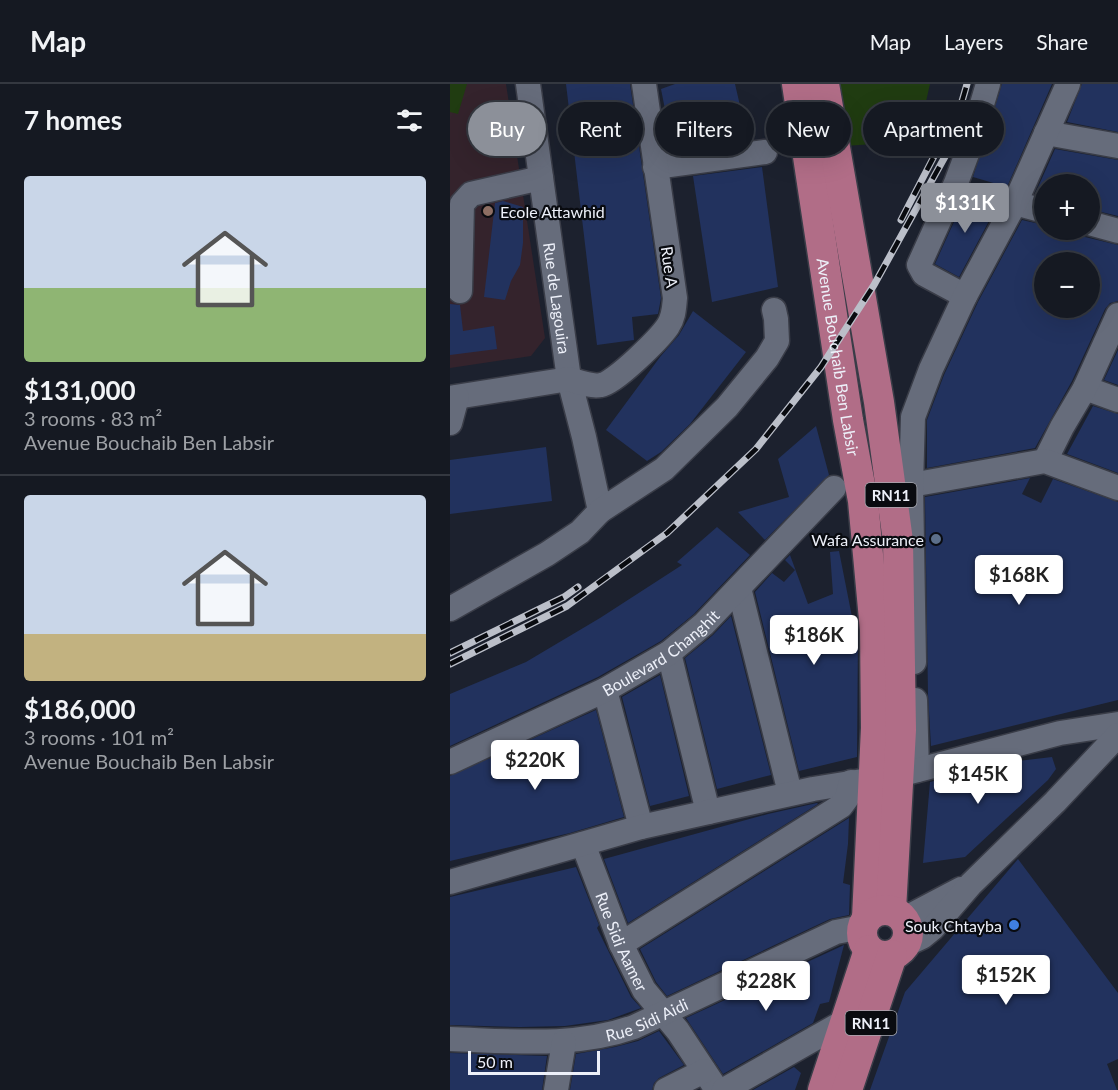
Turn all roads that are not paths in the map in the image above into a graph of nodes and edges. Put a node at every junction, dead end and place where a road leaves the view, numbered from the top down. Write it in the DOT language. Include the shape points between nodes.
graph roads {
  1 [pos="528,84"];
  2 [pos="644,84"];
  3 [pos="797,84"];
  4 [pos="824,84"];
  5 [pos="988,84"];
  6 [pos="1068,84"];
  7 [pos="1046,132"];
  8 [pos="1118,146"];
  9 [pos="765,152"];
  10 [pos="656,167"];
  11 [pos="541,178"];
  12 [pos="1015,203"];
  13 [pos="1034,208"];
  14 [pos="1100,226"];
  15 [pos="1118,231"];
  16 [pos="460,291"];
  17 [pos="966,296"];
  18 [pos="774,310"];
  19 [pos="1118,315"];
  20 [pos="569,379"];
  21 [pos="1084,388"];
  22 [pos="453,398"];
  23 [pos="1118,400"];
  24 [pos="450,423"];
  25 [pos="1045,461"];
  26 [pos="911,485"];
  27 [pos="1118,488"];
  28 [pos="834,489"];
  29 [pos="600,511"];
  30 [pos="739,588"];
  31 [pos="450,609"];
  32 [pos="669,653"];
  33 [pos="605,690"];
  34 [pos="1118,724"];
  35 [pos="1118,735"];
  36 [pos="450,762"];
  37 [pos="885,776"];
  38 [pos="790,794"];
  39 [pos="708,812"];
  40 [pos="641,827"];
  41 [pos="583,844"];
  42 [pos="450,882"];
  43 [pos="884,932"];
  44 [pos="621,944"];
  45 [pos="662,1013"];
  46 [pos="847,1020"];
  47 [pos="450,1039"];
  48 [pos="564,1042"];
  49 [pos="711,1081"];
  50 [pos="556,1090"];
  51 [pos="666,1090"];
  52 [pos="723,1090"];
  53 [pos="823,1090"];
  54 [pos="847,1090"];
  1 -- 11 [label="street, Rue de Lagouira"];
  2 -- 10 [label="street, Rue A"];
  3 -- 37 [label="main road, Avenue Bouchaib Ben Labsir / RN11" via="863,501 875,630 876,728"];
  4 -- 37 [label="main road, Avenue Bouchaib Ben Labsir / RN11" via="879,402 898,541 901,730"];
  5 -- 17 [label="street" via="960,172 919,265 924,274"];
  6 -- 7 [label="street"];
  7 -- 8 [label="street"];
  7 -- 12 [label="street"];
  9 -- 10 [label="street"];
  10 -- 20 [label="street, Rue A" via="675,298 673,314 668,326 611,382 588,385"];
  11 -- 16 [label="street" via="471,194 462,204"];
  11 -- 20 [label="street, Rue de Lagouira"];
  12 -- 13 [label="street"];
  12 -- 17 [label="street"];
  14 -- 15 [label="street"];
  17 -- 26 [label="street" via="913,417"];
  18 -- 29 [label="street" via="777,341 727,407 663,469"];
  19 -- 21 [label="street"];
  20 -- 22 [label="street"];
  20 -- 29 [label="street, Rue de Lagouira"];
  21 -- 23 [label="street"];
  21 -- 25 [label="street"];
  22 -- 24 [label="street"];
  25 -- 26 [label="street"];
  25 -- 27 [label="street"];
  26 -- 37 [label="street"];
  28 -- 30 [label="street, Boulevard Changhit"];
  29 -- 31 [label="street" via="580,532 547,554"];
  30 -- 32 [label="street, Boulevard Changhit"];
  30 -- 38 [label="street"];
  32 -- 33 [label="street, Boulevard Changhit"];
  32 -- 39 [label="street"];
  33 -- 36 [label="street, Boulevard Changhit"];
  33 -- 40 [label="street"];
  34 -- 37 [label="street" via="1060,733"];
  35 -- 43 [label="street, Rue Sidi Aidi" via="971,884 933,928 922,937"];
  37 -- 38 [label="street"];
  37 -- 43 [label="main road, Avenue Bouchaib Ben Labsir / RN11"];
  37 -- 44 [label="street"];
  38 -- 39 [label="street"];
  39 -- 40 [label="street"];
  40 -- 41 [label="street"];
  41 -- 42 [label="street"];
  41 -- 44 [label="street, Rue Sidi Aamer"];
  43 -- 45 [label="street, Rue Sidi Aidi" via="836,932"];
  43 -- 46 [label="main road, Avenue Bouchaib Ben Labsir / RN11"];
  43 -- 54 [label="main road, Avenue Bouchaib Ben Labsir / RN11"];
  44 -- 45 [label="street, Rue Sidi Aamer" via="644,990"];
  45 -- 48 [label="street, Rue Sidi Aidi" via="617,1032"];
  45 -- 49 [label="street, Rue Sidi Aamer"];
  46 -- 52 [label="street"];
  46 -- 53 [label="main road, Avenue Bouchaib Ben Labsir / RN11"];
  47 -- 48 [label="street, Rue Sidi Aidi"];
  48 -- 50 [label="street"];
  49 -- 51 [label="street"];
}
